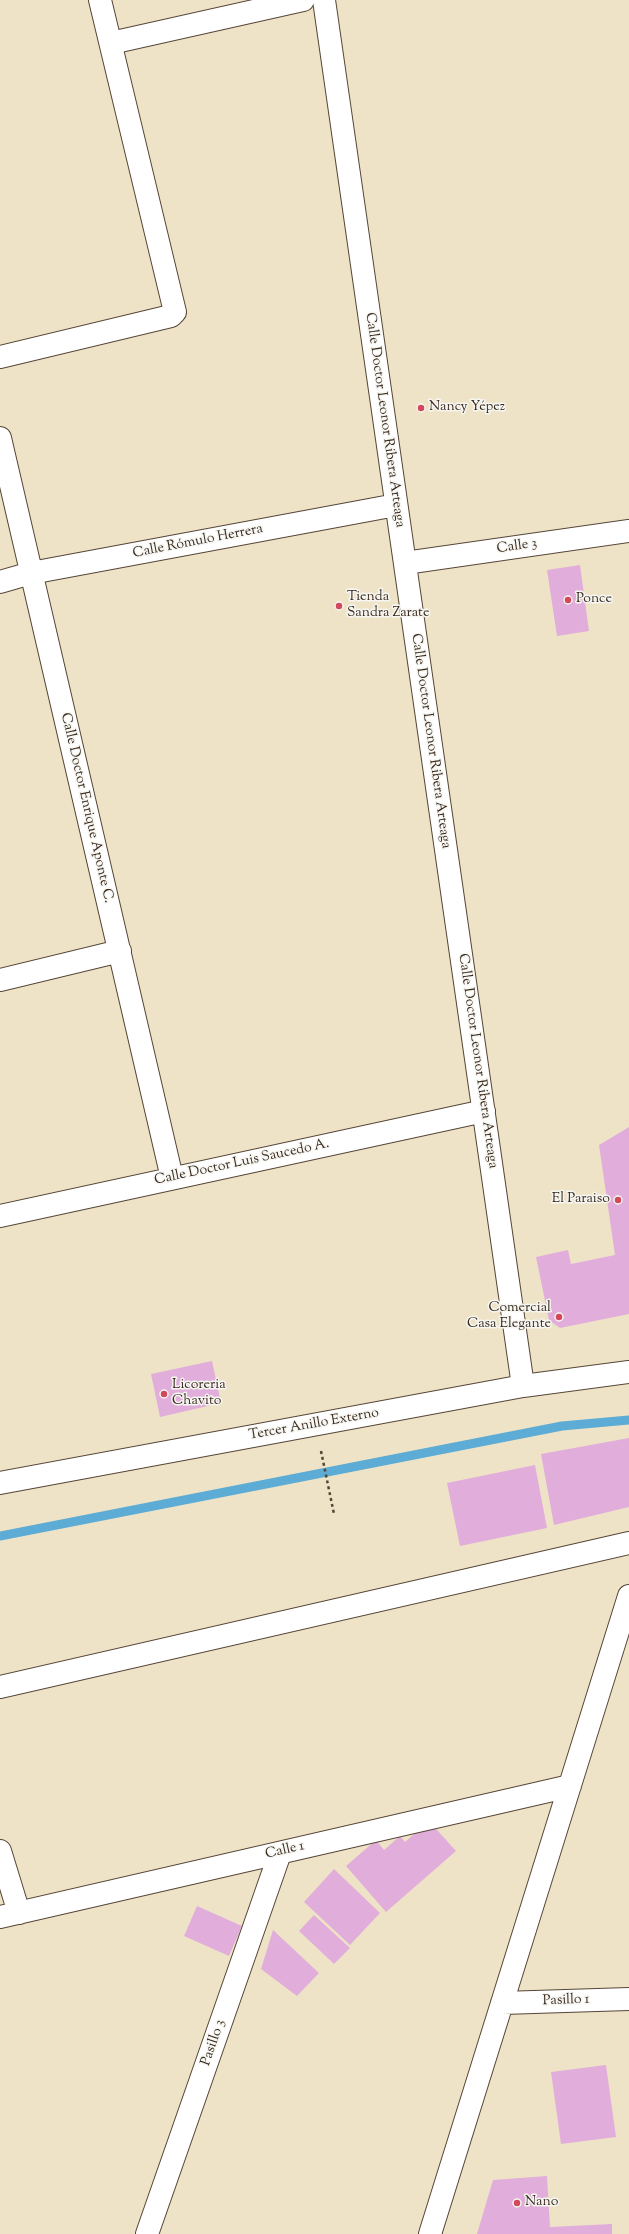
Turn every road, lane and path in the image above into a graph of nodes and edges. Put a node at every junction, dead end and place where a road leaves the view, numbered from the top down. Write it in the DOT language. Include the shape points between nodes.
graph roads {
  1 [pos="100,0"];
  2 [pos="303,0"];
  3 [pos="324,0"];
  4 [pos="111,43"];
  5 [pos="0,357"];
  6 [pos="0,438"];
  7 [pos="396,505"];
  8 [pos="629,531"];
  9 [pos="405,563"];
  10 [pos="31,573"];
  11 [pos="0,582"];
  12 [pos="120,951"];
  13 [pos="0,980"];
  14 [pos="484,1111"];
  15 [pos="172,1178"];
  16 [pos="0,1216"];
  17 [pos="629,1372"];
  18 [pos="523,1386"];
  19 [pos="321,1450"];
  20 [pos="0,1483"];
  21 [pos="334,1514"];
  22 [pos="629,1543"];
  23 [pos="629,1596"];
  24 [pos="0,1686"];
  25 [pos="570,1786"];
  26 [pos="0,1851"];
  27 [pos="280,1853"];
  28 [pos="9,1915"];
  29 [pos="629,1999"];
  30 [pos="502,2002"];
  31 [pos="147,2234"];
  32 [pos="430,2234"];
  1 -- 4 [label="street"];
  2 -- 4 [label="street"];
  3 -- 7 [label="street, Calle Doctor Leonor Ribera Arteaga"];
  4 -- 5 [label="street" via="175,312 171,316"];
  6 -- 10 [label="street, Calle Doctor Enrique Aponte C."];
  7 -- 9 [label="street, Calle Doctor Leonor Ribera Arteaga"];
  7 -- 10 [label="street, Calle Rómulo Herrera"];
  8 -- 9 [label="street, Calle 3"];
  9 -- 14 [label="street, Calle Doctor Leonor Ribera Arteaga"];
  10 -- 11 [label="street, Calle Rómulo Herrera"];
  10 -- 12 [label="street, Calle Doctor Enrique Aponte C."];
  12 -- 13 [label="street"];
  12 -- 15 [label="street, Calle Doctor Enrique Aponte C."];
  14 -- 15 [label="street, Calle Doctor Luis Saucedo A."];
  14 -- 18 [label="street, Calle Doctor Leonor Ribera Arteaga"];
  15 -- 16 [label="street, Calle Doctor Luis Saucedo A."];
  17 -- 18 [label="street, Tercer Anillo Externo"];
  18 -- 20 [label="street, Tercer Anillo Externo"];
  19 -- 21 [label="path"];
  22 -- 24 [label="street"];
  23 -- 25 [label="street"];
  25 -- 27 [label="street, Calle 1"];
  25 -- 30 [label="street"];
  26 -- 28 [label="street"];
  27 -- 28 [label="street, Calle 1"];
  27 -- 31 [label="street, Pasillo 3"];
  29 -- 30 [label="street, Pasillo 1"];
  30 -- 32 [label="street"];
}
